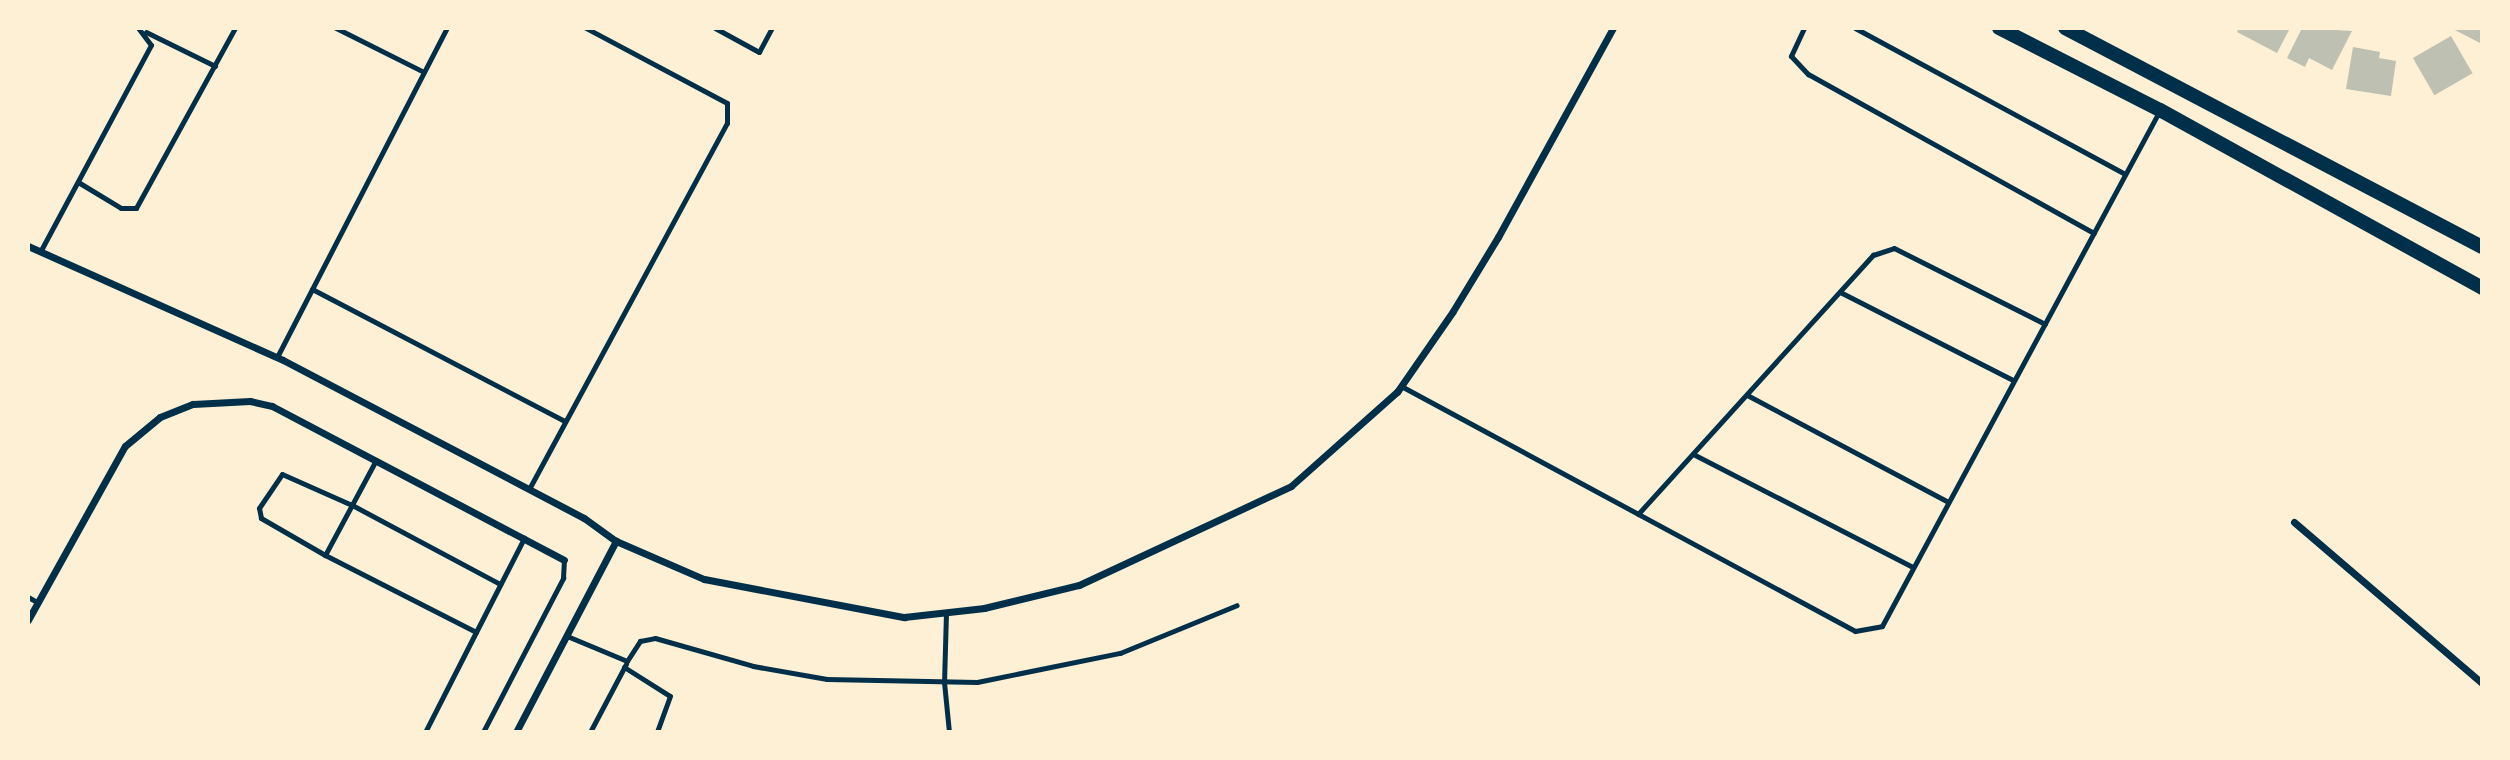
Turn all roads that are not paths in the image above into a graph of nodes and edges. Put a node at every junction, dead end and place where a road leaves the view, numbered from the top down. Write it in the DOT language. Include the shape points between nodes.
graph roads {
  1 [pos="138,28"];
  2 [pos="235,28"];
  3 [pos="336,28"];
  4 [pos="447,28"];
  5 [pos="586,28"];
  6 [pos="715,28"];
  7 [pos="772,28"];
  8 [pos="1613,28"];
  9 [pos="1804,28"];
  10 [pos="1855,28"];
  11 [pos="1999,28"];
  12 [pos="2065,28"];
  13 [pos="145,32"];
  14 [pos="215,66"];
  15 [pos="424,72"];
  16 [pos="2160,110"];
  17 [pos="2126,174"];
  18 [pos="78,182"];
  19 [pos="2094,233"];
  20 [pos="28,246"];
  21 [pos="2482,247"];
  22 [pos="40,252"];
  23 [pos="2482,288"];
  24 [pos="312,289"];
  25 [pos="1840,292"];
  26 [pos="2045,324"];
  27 [pos="276,357"];
  28 [pos="2013,380"];
  29 [pos="1401,386"];
  30 [pos="1746,395"];
  31 [pos="565,421"];
  32 [pos="1693,454"];
  33 [pos="376,460"];
  34 [pos="529,489"];
  35 [pos="1948,502"];
  36 [pos="352,505"];
  37 [pos="1638,514"];
  38 [pos="2294,522"];
  39 [pos="524,537"];
  40 [pos="616,541"];
  41 [pos="325,555"];
  42 [pos="564,560"];
  43 [pos="1913,567"];
  44 [pos="500,584"];
  45 [pos="28,597"];
  46 [pos="37,602"];
  47 [pos="1237,606"];
  48 [pos="946,612"];
  49 [pos="28,620"];
  50 [pos="476,632"];
  51 [pos="567,636"];
  52 [pos="626,664"];
  53 [pos="944,682"];
  54 [pos="2482,683"];
  55 [pos="425,732"];
  56 [pos="483,732"];
  57 [pos="516,732"];
  58 [pos="590,732"];
  59 [pos="657,732"];
  60 [pos="949,732"];
  1 -- 13 [label="lane"];
  2 -- 14 [label="lane"];
  3 -- 15 [label="lane"];
  4 -- 15 [label="lane"];
  5 -- 31 [label="lane" via="727,103 727,123"];
  6 -- 7 [label="lane" via="759,52"];
  8 -- 29 [label="street" via="1498,237"];
  9 -- 19 [label="lane" via="1791,56 1808,74"];
  10 -- 17 [label="lane"];
  11 -- 16 [label="main road"];
  12 -- 21 [label="main road"];
  13 -- 14 [label="lane"];
  13 -- 18 [label="lane" via="151,45"];
  14 -- 18 [label="lane" via="136,208 121,208"];
  15 -- 24 [label="lane"];
  16 -- 17 [label="lane"];
  16 -- 23 [label="main road"];
  17 -- 19 [label="lane"];
  18 -- 22 [label="lane"];
  19 -- 26 [label="lane"];
  20 -- 22 [label="street"];
  22 -- 27 [label="street"];
  24 -- 27 [label="lane"];
  24 -- 31 [label="lane"];
  25 -- 26 [label="lane" via="1873,255 1894,248"];
  25 -- 28 [label="lane"];
  25 -- 30 [label="lane"];
  26 -- 28 [label="lane"];
  27 -- 34 [label="street"];
  28 -- 35 [label="lane"];
  29 -- 37 [label="lane"];
  29 -- 48 [label="street" via="1291,486 1079,585 984,608"];
  30 -- 32 [label="lane"];
  30 -- 35 [label="lane"];
  31 -- 34 [label="lane"];
  32 -- 37 [label="lane"];
  32 -- 43 [label="lane"];
  33 -- 36 [label="lane"];
  33 -- 39 [label="street"];
  33 -- 46 [label="street" via="272,406 228,400 181,408 146,426 125,446"];
  34 -- 40 [label="street"];
  35 -- 43 [label="lane"];
  36 -- 41 [label="lane"];
  36 -- 41 [label="lane" via="291,476 282,474 271,485 259,508 261,518"];
  36 -- 44 [label="lane"];
  37 -- 43 [label="lane" via="1855,631 1882,626"];
  38 -- 54 [label="street"];
  39 -- 42 [label="street"];
  39 -- 44 [label="lane"];
  40 -- 48 [label="street" via="704,579 904,617"];
  40 -- 51 [label="street"];
  41 -- 50 [label="lane"];
  42 -- 56 [label="lane" via="563,578"];
  44 -- 50 [label="lane"];
  45 -- 46 [label="lane"];
  46 -- 49 [label="street"];
  47 -- 53 [label="lane" via="1120,653 1029,674"];
  48 -- 53 [label="lane"];
  50 -- 55 [label="lane"];
  51 -- 52 [label="lane"];
  51 -- 57 [label="street"];
  52 -- 53 [label="lane" via="640,641 655,638 753,666 827,678"];
  52 -- 58 [label="lane"];
  52 -- 59 [label="lane" via="670,696"];
  53 -- 60 [label="lane"];
}
